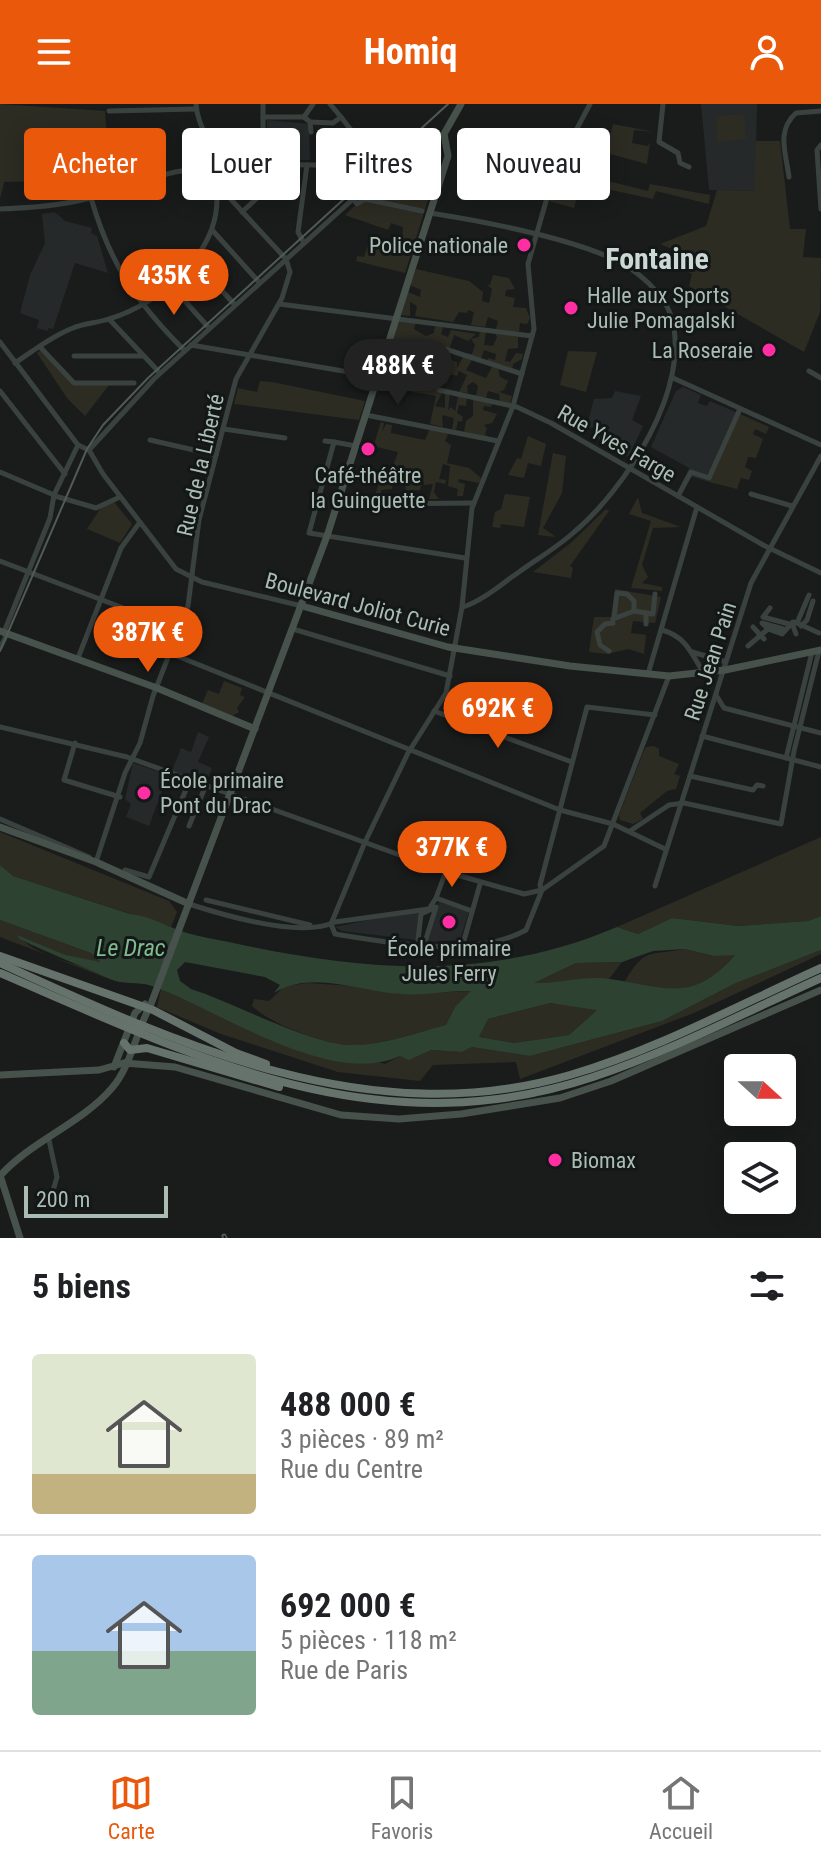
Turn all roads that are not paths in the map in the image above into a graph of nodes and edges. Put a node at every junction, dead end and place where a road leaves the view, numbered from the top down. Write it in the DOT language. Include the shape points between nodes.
graph roads {
  1 [pos="263,104"];
  2 [pos="313,104"];
  3 [pos="330,104"];
  4 [pos="461,104"];
  5 [pos="590,104"];
  6 [pos="663,104"];
  7 [pos="196,106"];
  8 [pos="109,111"];
  9 [pos="821,111"];
  10 [pos="263,117"];
  11 [pos="304,117"];
  12 [pos="341,117"];
  13 [pos="310,122"];
  14 [pos="204,128"];
  15 [pos="263,128"];
  16 [pos="350,128"];
  17 [pos="311,132"];
  18 [pos="444,134"];
  19 [pos="441,135"];
  20 [pos="821,145"];
  21 [pos="300,165"];
  22 [pos="307,165"];
  23 [pos="316,165"];
  24 [pos="689,167"];
  25 [pos="789,177"];
  26 [pos="81,200"];
  27 [pos="92,200"];
  28 [pos="216,200"];
  29 [pos="229,200"];
  30 [pos="255,200"];
  31 [pos="352,200"];
  32 [pos="370,200"];
  33 [pos="0,209"];
  34 [pos="821,209"];
  35 [pos="242,212"];
  36 [pos="426,212"];
  37 [pos="213,231"];
  38 [pos="537,236"];
  39 [pos="304,243"];
  40 [pos="286,259"];
  41 [pos="194,260"];
  42 [pos="168,282"];
  43 [pos="259,282"];
  44 [pos="142,303"];
  45 [pos="279,304"];
  46 [pos="235,305"];
  47 [pos="397,317"];
  48 [pos="109,319"];
  49 [pos="209,328"];
  50 [pos="532,336"];
  51 [pos="0,342"];
  52 [pos="427,343"];
  53 [pos="191,345"];
  54 [pos="40,347"];
  55 [pos="185,351"];
  56 [pos="248,355"];
  57 [pos="74,356"];
  58 [pos="143,356"];
  59 [pos="15,363"];
  60 [pos="809,371"];
  61 [pos="160,373"];
  62 [pos="522,374"];
  63 [pos="378,377"];
  64 [pos="673,378"];
  65 [pos="821,378"];
  66 [pos="134,383"];
  67 [pos="439,390"];
  68 [pos="0,391"];
  69 [pos="513,406"];
  70 [pos="740,409"];
  71 [pos="366,415"];
  72 [pos="224,429"];
  73 [pos="285,438"];
  74 [pos="150,440"];
  75 [pos="325,441"];
  76 [pos="498,441"];
  77 [pos="334,442"];
  78 [pos="78,445"];
  79 [pos="821,445"];
  80 [pos="356,446"];
  81 [pos="89,450"];
  82 [pos="216,455"];
  83 [pos="821,456"];
  84 [pos="629,467"];
  85 [pos="0,472"];
  86 [pos="65,474"];
  87 [pos="340,494"];
  88 [pos="751,494"];
  89 [pos="55,496"];
  90 [pos="678,496"];
  91 [pos="120,497"];
  92 [pos="474,503"];
  93 [pos="792,506"];
  94 [pos="697,507"];
  95 [pos="140,522"];
  96 [pos="327,536"];
  97 [pos="770,548"];
  98 [pos="465,558"];
  99 [pos="0,561"];
  100 [pos="28,573"];
  101 [pos="821,573"];
  102 [pos="193,578"];
  103 [pos="655,594"];
  104 [pos="811,598"];
  105 [pos="100,600"];
  106 [pos="302,606"];
  107 [pos="462,607"];
  108 [pos="770,608"];
  109 [pos="634,611"];
  110 [pos="646,613"];
  111 [pos="613,620"];
  112 [pos="796,622"];
  113 [pos="646,624"];
  114 [pos="753,627"];
  115 [pos="780,627"];
  116 [pos="293,629"];
  117 [pos="181,630"];
  118 [pos="662,630"];
  119 [pos="770,630"];
  120 [pos="761,632"];
  121 [pos="3,633"];
  122 [pos="819,633"];
  123 [pos="796,634"];
  124 [pos="764,639"];
  125 [pos="748,646"];
  126 [pos="0,648"];
  127 [pos="454,648"];
  128 [pos="609,651"];
  129 [pos="817,651"];
  130 [pos="692,652"];
  131 [pos="172,654"];
  132 [pos="78,658"];
  133 [pos="724,666"];
  134 [pos="700,667"];
  135 [pos="648,674"];
  136 [pos="450,676"];
  137 [pos="669,676"];
  138 [pos="157,688"];
  139 [pos="268,693"];
  140 [pos="716,695"];
  141 [pos="434,711"];
  142 [pos="656,715"];
  143 [pos="0,727"];
  144 [pos="797,727"];
  145 [pos="255,729"];
  146 [pos="821,733"];
  147 [pos="702,736"];
  148 [pos="75,743"];
  149 [pos="410,750"];
  150 [pos="131,758"];
  151 [pos="789,759"];
  152 [pos="572,762"];
  153 [pos="821,767"];
  154 [pos="690,776"];
  155 [pos="190,780"];
  156 [pos="206,785"];
  157 [pos="763,786"];
  158 [pos="230,793"];
  159 [pos="120,797"];
  160 [pos="679,804"];
  161 [pos="560,810"];
  162 [pos="0,819"];
  163 [pos="613,824"];
  164 [pos="189,826"];
  165 [pos="0,827"];
  166 [pos="630,831"];
  167 [pos="459,836"];
  168 [pos="365,842"];
  169 [pos="665,849"];
  170 [pos="96,862"];
  171 [pos="446,871"];
  172 [pos="122,875"];
  173 [pos="480,883"];
  174 [pos="655,886"];
  175 [pos="542,890"];
  176 [pos="206,900"];
  177 [pos="435,902"];
  178 [pos="189,904"];
  179 [pos="472,911"];
  180 [pos="433,918"];
  181 [pos="331,924"];
  182 [pos="311,927"];
  183 [pos="463,944"];
  184 [pos="0,956"];
  185 [pos="0,963"];
  186 [pos="821,968"];
  187 [pos="0,973"];
  188 [pos="821,978"];
  189 [pos="821,990"];
  190 [pos="141,1011"];
  191 [pos="128,1043"];
  192 [pos="120,1055"];
  193 [pos="124,1063"];
  194 [pos="113,1068"];
  195 [pos="0,1075"];
  196 [pos="304,1084"];
  197 [pos="49,1140"];
  198 [pos="0,1176"];
  199 [pos="52,1194"];
  200 [pos="20,1238"];
  1 -- 10 [label="street"];
  2 -- 11 [label="street"];
  3 -- 12 [label="street"];
  4 -- 18 [label="street"];
  5 -- 38 [label="street" via="555,170"];
  6 -- 24 [label="street" via="659,142"];
  7 -- 8 [label="street"];
  7 -- 14 [label="street"];
  9 -- 25 [label="street" via="796,113 786,124"];
  10 -- 11 [label="street"];
  10 -- 15 [label="street"];
  11 -- 13 [label="street"];
  12 -- 13 [label="street" via="333,123"];
  12 -- 16 [label="street"];
  13 -- 17 [label="street"];
  18 -- 19 [label="street"];
  18 -- 36 [label="street" via="448,156"];
  20 -- 34 [label="street"];
  21 -- 22 [label="street"];
  22 -- 23 [label="street"];
  22 -- 39 [label="street" via="298,232"];
  26 -- 33 [label="street"];
  27 -- 44 [label="street" via="111,259"];
  28 -- 37 [label="street"];
  29 -- 35 [label="street"];
  30 -- 35 [label="street"];
  31 -- 39 [label="street"];
  32 -- 36 [label="street"];
  35 -- 40 [label="street"];
  36 -- 38 [label="street"];
  36 -- 47 [label="street"];
  37 -- 41 [label="street"];
  37 -- 43 [label="street"];
  38 -- 50 [label="street" via="527,273"];
  38 -- 64 [label="street" via="619,261 650,286 671,317"];
  39 -- 40 [label="street"];
  40 -- 43 [label="street"];
  40 -- 45 [label="street, Rue de la Liberté" via="290,272"];
  41 -- 42 [label="street"];
  41 -- 46 [label="street"];
  42 -- 44 [label="street"];
  42 -- 49 [label="street"];
  43 -- 46 [label="street"];
  44 -- 48 [label="street"];
  44 -- 55 [label="street"];
  45 -- 47 [label="street"];
  45 -- 56 [label="street, Rue de la Liberté"];
  46 -- 49 [label="street"];
  47 -- 50 [label="street"];
  47 -- 63 [label="street"];
  48 -- 54 [label="street" via="74,327"];
  48 -- 58 [label="street"];
  49 -- 53 [label="street"];
  50 -- 62 [label="street"];
  51 -- 59 [label="street"];
  52 -- 62 [label="street"];
  53 -- 55 [label="street"];
  53 -- 56 [label="street"];
  54 -- 59 [label="street"];
  54 -- 66 [label="street" via="74,383"];
  55 -- 61 [label="street"];
  56 -- 63 [label="street"];
  56 -- 72 [label="street, Rue de la Liberté" via="236,379"];
  57 -- 58 [label="street"];
  58 -- 61 [label="street"];
  59 -- 78 [label="street"];
  60 -- 65 [label="street"];
  61 -- 81 [label="street"];
  62 -- 69 [label="street"];
  63 -- 71 [label="street"];
  64 -- 70 [label="street"];
  64 -- 84 [label="street"];
  67 -- 69 [label="street, Rue Yves Farge"];
  68 -- 86 [label="street"];
  69 -- 76 [label="street"];
  69 -- 84 [label="street, Rue Yves Farge"];
  70 -- 79 [label="street"];
  70 -- 90 [label="street" via="709,478 691,472"];
  71 -- 76 [label="street"];
  71 -- 80 [label="street"];
  72 -- 73 [label="street"];
  72 -- 82 [label="street, Rue de la Liberté"];
  74 -- 82 [label="street"];
  75 -- 77 [label="street"];
  76 -- 92 [label="street"];
  77 -- 80 [label="street"];
  77 -- 96 [label="street" via="309,531"];
  78 -- 81 [label="street"];
  78 -- 86 [label="street"];
  80 -- 87 [label="street"];
  81 -- 91 [label="street, Boulevard Joliot Curie"];
  82 -- 102 [label="street, Rue de la Liberté" via="198,524"];
  83 -- 93 [label="street, Rue Jean Pain"];
  84 -- 90 [label="street, Rue Yves Farge"];
  84 -- 107 [label="street" via="575,532 483,598"];
  85 -- 89 [label="street"];
  86 -- 89 [label="street"];
  87 -- 92 [label="street" via="368,504"];
  87 -- 96 [label="street"];
  88 -- 93 [label="street"];
  89 -- 91 [label="street" via="96,508"];
  89 -- 100 [label="street"];
  90 -- 94 [label="street, Rue Yves Farge"];
  91 -- 95 [label="street, Boulevard Joliot Curie"];
  92 -- 98 [label="street"];
  93 -- 97 [label="street, Rue Jean Pain"];
  94 -- 97 [label="street, Rue Yves Farge"];
  94 -- 118 [label="street"];
  95 -- 102 [label="street, Boulevard Joliot Curie" via="170,564"];
  95 -- 105 [label="street" via="121,548"];
  96 -- 98 [label="street"];
  96 -- 106 [label="street"];
  97 -- 101 [label="street, Rue Yves Farge"];
  97 -- 133 [label="street, Rue Jean Pain" via="751,583"];
  98 -- 107 [label="street"];
  99 -- 100 [label="street"];
  100 -- 105 [label="street"];
  100 -- 121 [label="street"];
  102 -- 106 [label="street, Boulevard Joliot Curie"];
  102 -- 117 [label="street, Rue de la Liberté"];
  103 -- 110 [label="street" via="653,614"];
  104 -- 112 [label="street"];
  105 -- 117 [label="street"];
  105 -- 132 [label="street"];
  106 -- 116 [label="street"];
  106 -- 127 [label="street, Boulevard Joliot Curie"];
  107 -- 127 [label="street"];
  108 -- 112 [label="street" via="763,617"];
  109 -- 110 [label="street"];
  109 -- 111 [label="street"];
  109 -- 111 [label="street" via="634,601 617,593"];
  110 -- 113 [label="street"];
  111 -- 128 [label="street" via="597,632 600,645"];
  112 -- 115 [label="street"];
  112 -- 122 [label="street"];
  112 -- 123 [label="street"];
  114 -- 120 [label="street"];
  115 -- 119 [label="street"];
  115 -- 119 [label="street" via="786,633"];
  115 -- 119 [label="street" via="762,623"];
  116 -- 136 [label="street"];
  116 -- 139 [label="street"];
  117 -- 131 [label="street, Rue de la Liberté"];
  118 -- 130 [label="street" via="679,636"];
  118 -- 135 [label="street"];
  119 -- 120 [label="street"];
  120 -- 124 [label="street"];
  120 -- 125 [label="street"];
  121 -- 126 [label="street"];
  121 -- 132 [label="street"];
  127 -- 135 [label="street, Boulevard Joliot Curie"];
  127 -- 136 [label="street"];
  129 -- 133 [label="street, Boulevard Joliot Curie"];
  129 -- 144 [label="street"];
  130 -- 133 [label="street"];
  130 -- 134 [label="street"];
  131 -- 138 [label="street, Rue de la Liberté"];
  131 -- 139 [label="street"];
  132 -- 138 [label="street"];
  133 -- 137 [label="street, Boulevard Joliot Curie"];
  133 -- 140 [label="street, Rue Jean Pain"];
  135 -- 137 [label="street, Boulevard Joliot Curie"];
  136 -- 141 [label="street"];
  137 -- 142 [label="street"];
  138 -- 145 [label="street"];
  138 -- 150 [label="street, Rue de la Liberté"];
  139 -- 145 [label="street"];
  139 -- 149 [label="street"];
  140 -- 144 [label="street" via="724,708"];
  140 -- 147 [label="street, Rue Jean Pain"];
  141 -- 149 [label="street"];
  141 -- 152 [label="street"];
  142 -- 152 [label="street" via="587,707"];
  142 -- 163 [label="street"];
  143 -- 148 [label="street"];
  144 -- 146 [label="street"];
  144 -- 151 [label="street"];
  145 -- 158 [label="street"];
  147 -- 151 [label="street"];
  147 -- 154 [label="street, Rue Jean Pain"];
  148 -- 150 [label="street"];
  148 -- 159 [label="street" via="64,780"];
  149 -- 161 [label="street"];
  149 -- 168 [label="street"];
  150 -- 155 [label="street"];
  150 -- 159 [label="street, Rue de la Liberté"];
  151 -- 153 [label="street"];
  151 -- 160 [label="street" via="781,824"];
  152 -- 161 [label="street"];
  154 -- 157 [label="street" via="753,790"];
  154 -- 160 [label="street, Rue Jean Pain"];
  155 -- 156 [label="street"];
  155 -- 172 [label="street" via="149,877 125,870"];
  156 -- 158 [label="street"];
  156 -- 164 [label="street"];
  158 -- 168 [label="street"];
  158 -- 178 [label="street"];
  159 -- 170 [label="street, Rue de la Liberté"];
  160 -- 166 [label="street"];
  160 -- 169 [label="street, Rue Jean Pain"];
  161 -- 163 [label="street"];
  161 -- 175 [label="street"];
  162 -- 170 [label="street"];
  163 -- 166 [label="street"];
  163 -- 175 [label="street" via="600,851"];
  165 -- 170 [label="street"];
  166 -- 169 [label="street"];
  167 -- 171 [label="street"];
  168 -- 171 [label="street"];
  168 -- 181 [label="street"];
  169 -- 174 [label="street, Rue Jean Pain"];
  170 -- 172 [label="street"];
  171 -- 173 [label="street"];
  171 -- 177 [label="street"];
  172 -- 178 [label="street"];
  173 -- 175 [label="street" via="524,894"];
  173 -- 179 [label="street"];
  175 -- 183 [label="street" via="530,926 521,933"];
  176 -- 182 [label="street"];
  177 -- 179 [label="street"];
  177 -- 181 [label="street"];
  178 -- 182 [label="street"];
  178 -- 190 [label="street" via="154,993"];
  179 -- 183 [label="street"];
  180 -- 180 [label="street" via="425,942 418,940 421,914 436,907"];
  181 -- 182 [label="street"];
  181 -- 183 [label="street" via="335,934 351,937 425,946"];
  184 -- 190 [label="highway"];
  185 -- 196 [label="highway" via="207,1051"];
  186 -- 196 [label="highway" via="619,1058 541,1083 472,1094 415,1095"];
  187 -- 196 [label="highway" via="205,1058"];
  188 -- 196 [label="highway" via="625,1065 524,1095 391,1103"];
  189 -- 193 [label="street" via="611,1081 560,1098 461,1114 399,1119 341,1115 175,1067"];
  190 -- 191 [label="street"];
  190 -- 196 [label="highway"];
  191 -- 192 [label="street"];
  191 -- 193 [label="street"];
  191 -- 196 [label="highway" via="256,1081"];
  192 -- 193 [label="street"];
  192 -- 194 [label="street"];
  193 -- 194 [label="street"];
  193 -- 197 [label="street" via="116,1082 94,1107"];
  194 -- 195 [label="street"];
  197 -- 198 [label="street"];
  197 -- 199 [label="street" via="57,1177"];
  198 -- 200 [label="street"];
}
